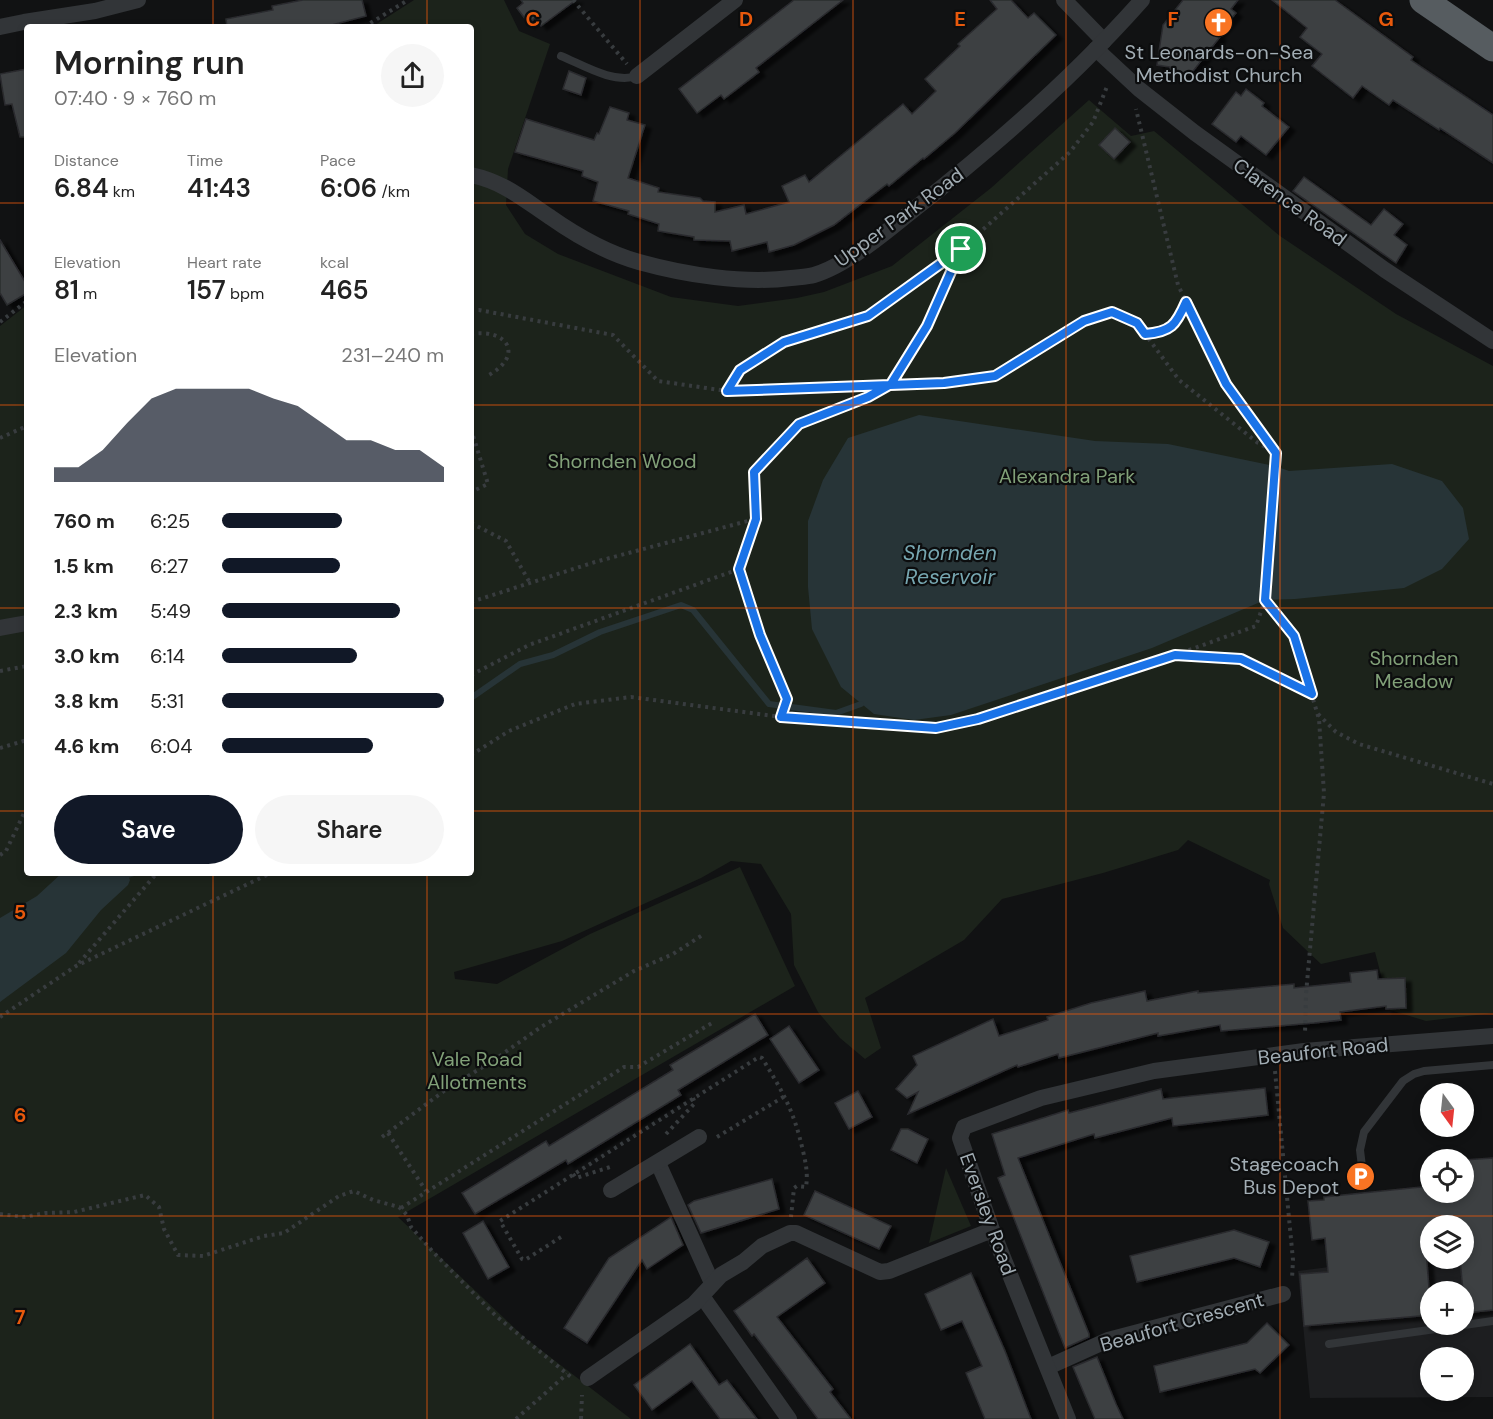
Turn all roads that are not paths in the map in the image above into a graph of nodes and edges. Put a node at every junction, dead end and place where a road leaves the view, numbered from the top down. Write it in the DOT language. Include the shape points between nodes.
graph roads {
  1 [pos="138,0"];
  2 [pos="735,0"];
  3 [pos="1064,0"];
  4 [pos="1142,0"];
  5 [pos="1423,0"];
  6 [pos="0,27"];
  7 [pos="1100,45"];
  8 [pos="1493,48"];
  9 [pos="561,56"];
  10 [pos="637,76"];
  11 [pos="474,176"];
  12 [pos="1493,341"];
  13 [pos="24,624"];
  14 [pos="0,628"];
  15 [pos="1493,1036"];
  16 [pos="1493,1065"];
  17 [pos="1154,1071"];
  18 [pos="693,1141"];
  19 [pos="658,1163"];
  20 [pos="1363,1175"];
  21 [pos="611,1190"];
  22 [pos="992,1230"];
  23 [pos="707,1289"];
  24 [pos="1283,1293"];
  25 [pos="1493,1321"];
  26 [pos="1329,1344"];
  27 [pos="1048,1367"];
  28 [pos="585,1383"];
  29 [pos="789,1419"];
  30 [pos="1068,1419"];
  1 -- 6 [label="street"];
  2 -- 10 [label="street"];
  3 -- 7 [label="street, Clarence Road"];
  4 -- 7 [label="street, Upper Park Road"];
  5 -- 8 [label="highway"];
  7 -- 11 [label="street, Upper Park Road" via="960,174 850,257 813,275 737,280 638,262 581,237 519,194"];
  7 -- 12 [label="street, Clarence Road" via="1129,79 1195,133 1385,270"];
  9 -- 10 [label="lane" via="626,80"];
  13 -- 14 [label="street"];
  15 -- 17 [label="street, Beaufort Road" via="1274,1055"];
  16 -- 20 [label="lane" via="1424,1071 1403,1081 1364,1132 1360,1150"];
  17 -- 22 [label="street, Eversley Road" via="1041,1098 964,1127 960,1138"];
  18 -- 19 [label="street"];
  19 -- 21 [label="street"];
  19 -- 23 [label="street"];
  22 -- 23 [label="street" via="880,1272 790,1233 762,1246"];
  22 -- 27 [label="street, Eversley Road"];
  23 -- 28 [label="street"];
  23 -- 29 [label="street"];
  24 -- 27 [label="street, Beaufort Crescent" via="1108,1340"];
  25 -- 26 [label="lane"];
  27 -- 30 [label="street, Eversley Road"];
}
